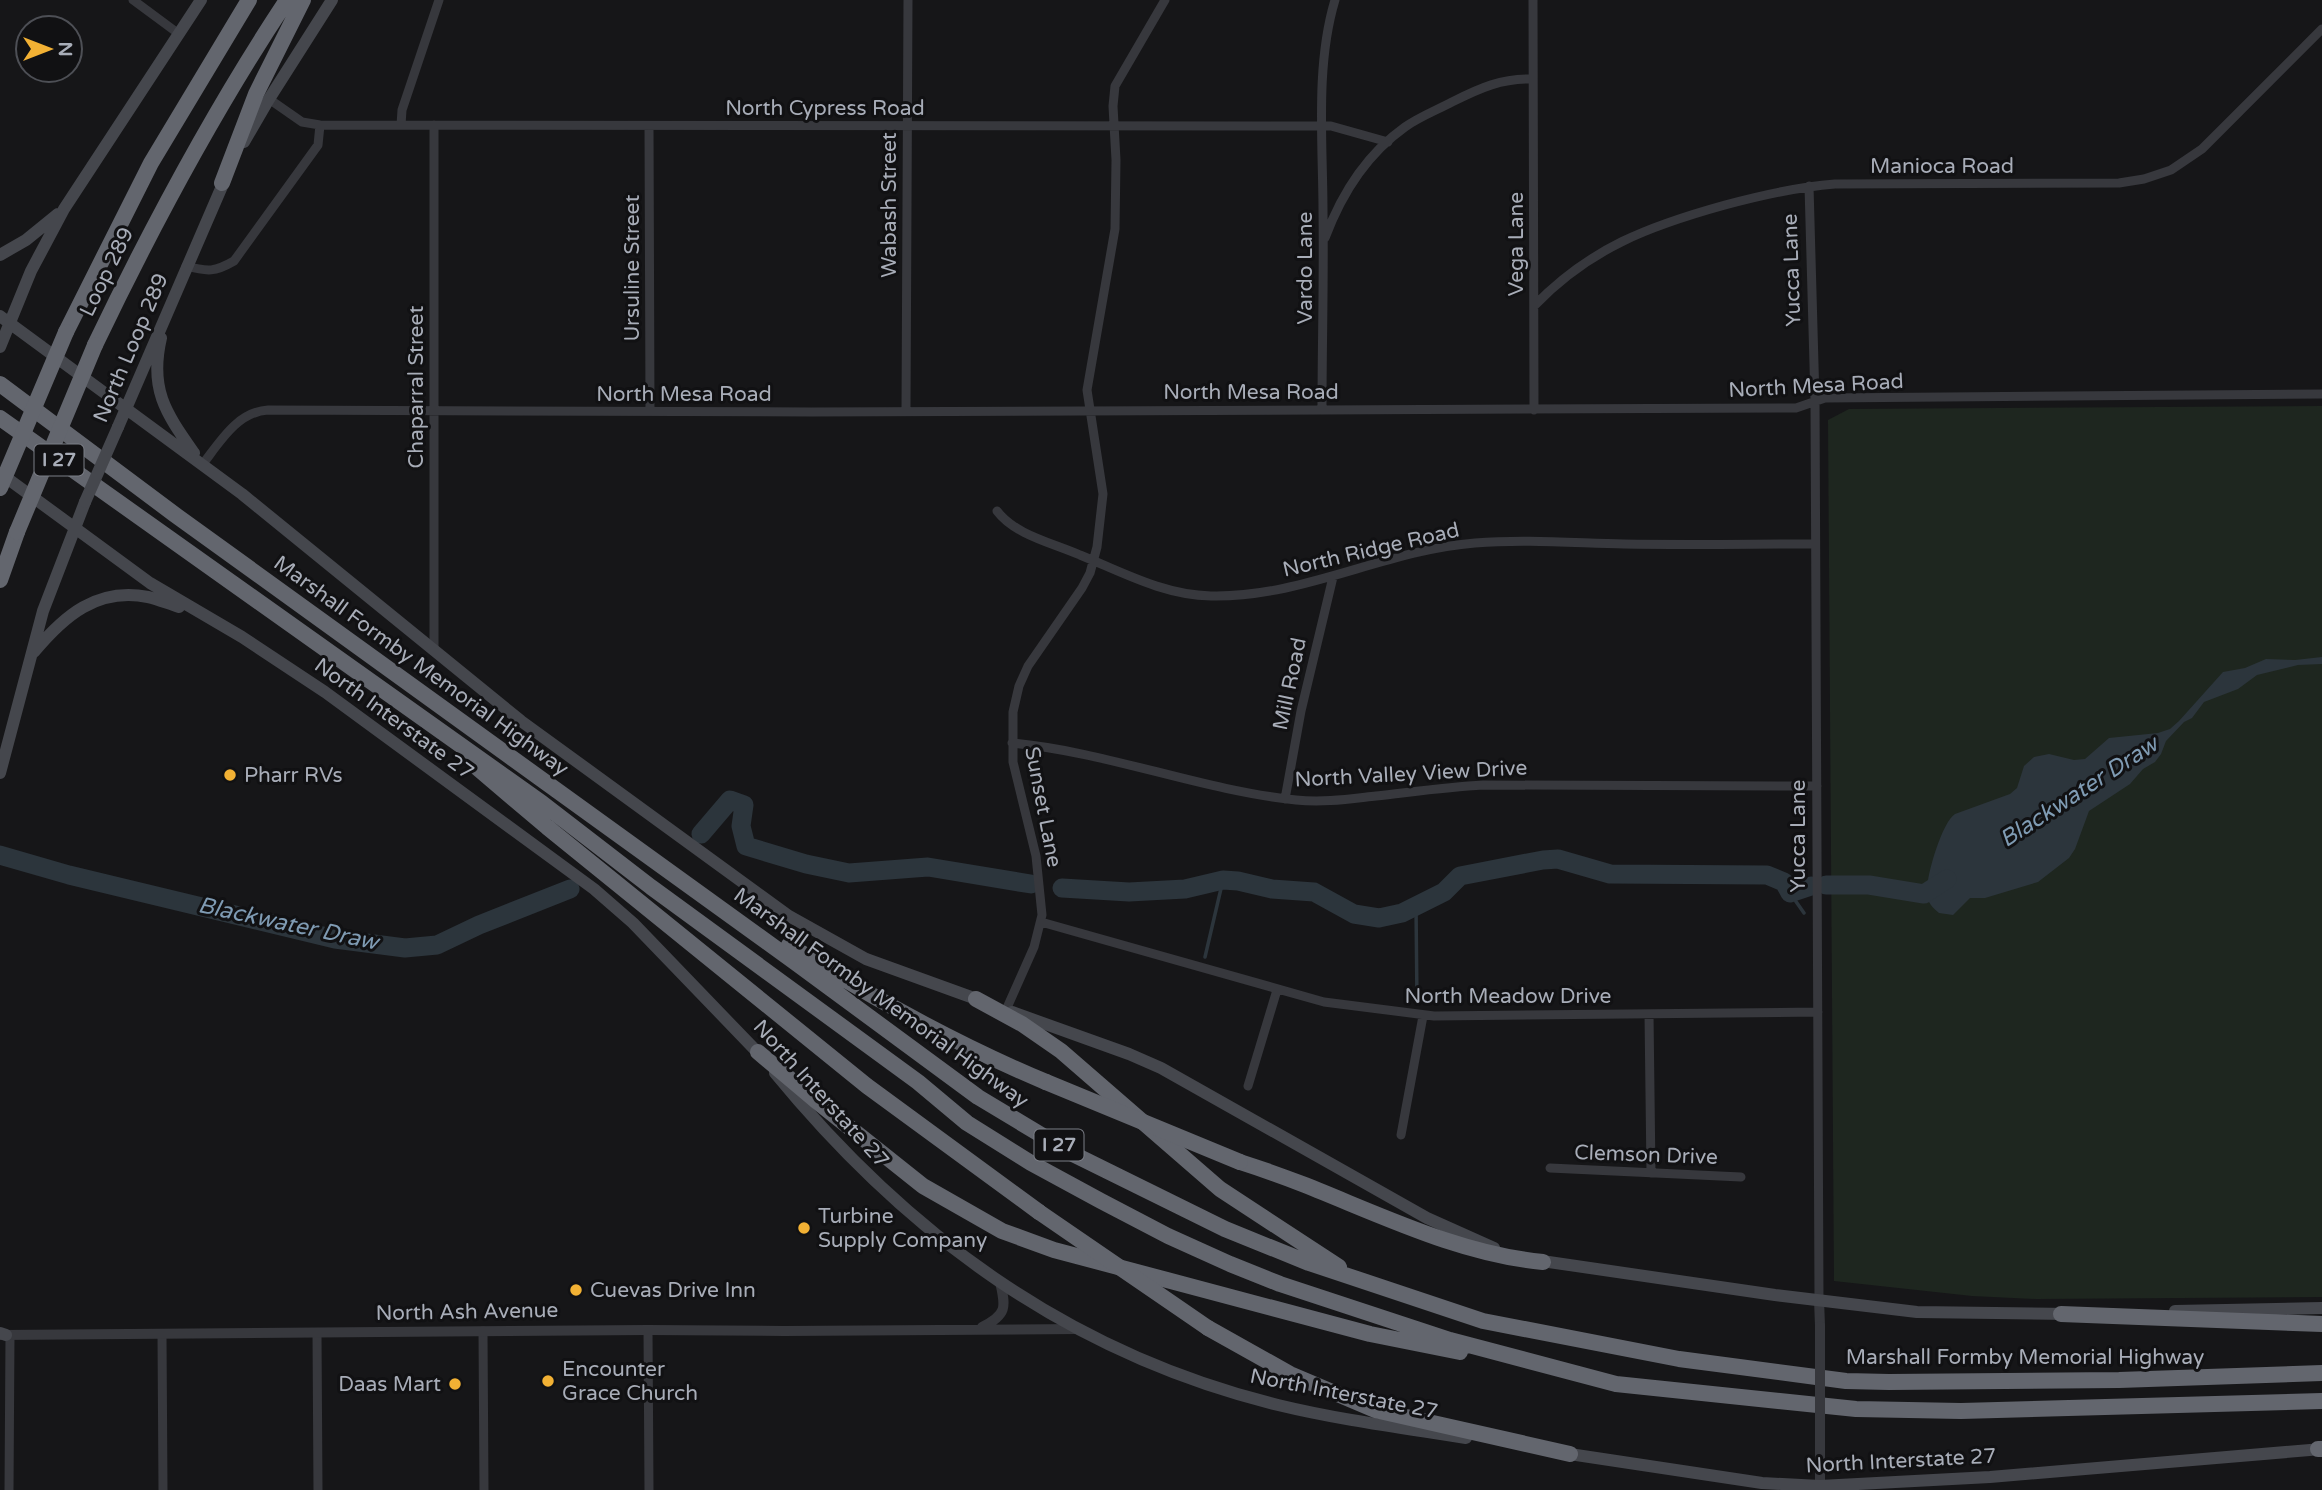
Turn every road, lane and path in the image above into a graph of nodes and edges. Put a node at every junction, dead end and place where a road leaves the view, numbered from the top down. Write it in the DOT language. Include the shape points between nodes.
graph roads {
  1 [pos="133,0"];
  2 [pos="201,0"];
  3 [pos="249,0"];
  4 [pos="287,0"];
  5 [pos="303,0"];
  6 [pos="332,0"];
  7 [pos="439,0"];
  8 [pos="908,0"];
  9 [pos="1165,0"];
  10 [pos="1335,0"];
  11 [pos="1533,0"];
  12 [pos="2322,29"];
  13 [pos="179,34"];
  14 [pos="1533,79"];
  15 [pos="269,99"];
  16 [pos="320,125"];
  17 [pos="401,125"];
  18 [pos="434,125"];
  19 [pos="649,126"];
  20 [pos="906,126"];
  21 [pos="1114,126"];
  22 [pos="1322,126"];
  23 [pos="1388,142"];
  24 [pos="222,183"];
  25 [pos="1808,186"];
  26 [pos="64,209"];
  27 [pos="1323,244"];
  28 [pos="0,255"];
  29 [pos="186,266"];
  30 [pos="1534,306"];
  31 [pos="168,309"];
  32 [pos="5,319"];
  33 [pos="0,347"];
  34 [pos="0,384"];
  35 [pos="2322,394"];
  36 [pos="1815,400"];
  37 [pos="126,407"];
  38 [pos="433,410"];
  39 [pos="906,410"];
  40 [pos="1089,410"];
  41 [pos="1322,410"];
  42 [pos="1534,410"];
  43 [pos="650,411"];
  44 [pos="0,418"];
  45 [pos="202,465"];
  46 [pos="0,473"];
  47 [pos="0,488"];
  48 [pos="997,510"];
  49 [pos="75,529"];
  50 [pos="1815,544"];
  51 [pos="1094,561"];
  52 [pos="1333,577"];
  53 [pos="0,580"];
  54 [pos="199,614"];
  55 [pos="434,649"];
  56 [pos="32,655"];
  57 [pos="385,689"];
  58 [pos="1012,743"];
  59 [pos="0,773"];
  60 [pos="1817,786"];
  61 [pos="1285,799"];
  62 [pos="667,870"];
  63 [pos="1041,922"];
  64 [pos="1277,990"];
  65 [pos="976,999"];
  66 [pos="1006,1010"];
  67 [pos="1818,1013"];
  68 [pos="1649,1014"];
  69 [pos="1423,1016"];
  70 [pos="758,1052"];
  71 [pos="1248,1086"];
  72 [pos="1401,1135"];
  73 [pos="1550,1168"];
  74 [pos="1651,1172"];
  75 [pos="1741,1177"];
  76 [pos="1543,1262"];
  77 [pos="1356,1278"];
  78 [pos="1000,1282"];
  79 [pos="1819,1299"];
  80 [pos="2322,1308"];
  81 [pos="2061,1314"];
  82 [pos="2322,1324"];
  83 [pos="648,1329"];
  84 [pos="1079,1329"];
  85 [pos="977,1330"];
  86 [pos="483,1331"];
  87 [pos="317,1333"];
  88 [pos="3,1335"];
  89 [pos="162,1335"];
  90 [pos="2322,1373"];
  91 [pos="1616,1384"];
  92 [pos="2322,1401"];
  93 [pos="2321,1449"];
  94 [pos="1570,1454"];
  95 [pos="1820,1488"];
  96 [pos="9,1490"];
  97 [pos="163,1490"];
  98 [pos="318,1490"];
  99 [pos="484,1490"];
  100 [pos="649,1490"];
  1 -- 13 [label="street"];
  2 -- 13 [label="main road"];
  3 -- 47 [label="highway, Loop 289, bridge" via="151,163 66,332"];
  4 -- 53 [label="highway, Loop 289, bridge" via="177,182 134,263 95,345"];
  5 -- 24 [label="highway" via="256,94"];
  6 -- 15 [label="main road, North Loop 289"];
  7 -- 17 [label="street"];
  8 -- 20 [label="street, Wabash Street"];
  9 -- 21 [label="street, Sunset Lane" via="1115,86"];
  10 -- 22 [label="street, Vardo Lane" via="1326,49"];
  11 -- 14 [label="street, Vega Lane"];
  12 -- 25 [label="street, Manioca Road" via="2202,149 2154,177 2119,183"];
  13 -- 26 [label="main road"];
  14 -- 23 [label="street" via="1512,78 1479,89 1408,125"];
  14 -- 30 [label="street, Vega Lane"];
  15 -- 16 [label="street, North Cypress Road" via="302,122"];
  15 -- 24 [label="main road, North Loop 289"];
  16 -- 17 [label="street, North Cypress Road"];
  16 -- 29 [label="street" via="318,145 234,261 218,270"];
  17 -- 18 [label="street, North Cypress Road"];
  18 -- 19 [label="street, North Cypress Road"];
  18 -- 38 [label="street, Chaparral Street"];
  19 -- 20 [label="street, North Cypress Road"];
  19 -- 43 [label="street, Ursuline Street"];
  20 -- 21 [label="street, North Cypress Road"];
  20 -- 39 [label="street, Wabash Street"];
  21 -- 22 [label="street, North Cypress Road"];
  21 -- 40 [label="street, Sunset Lane" via="1115,229 1088,376"];
  22 -- 23 [label="street, North Cypress Road"];
  22 -- 27 [label="street, Vardo Lane"];
  23 -- 27 [label="street" via="1351,184"];
  24 -- 29 [label="main road, North Loop 289"];
  25 -- 30 [label="street, Manioca Road" via="1633,235 1581,265"];
  25 -- 36 [label="street, Yucca Lane"];
  26 -- 28 [label="main road"];
  26 -- 32 [label="main road"];
  27 -- 41 [label="street, Vardo Lane"];
  29 -- 31 [label="main road, North Loop 289"];
  30 -- 42 [label="street, Vega Lane"];
  31 -- 37 [label="main road, North Loop 289"];
  31 -- 45 [label="main road" via="159,349 159,390 167,414"];
  32 -- 33 [label="main road"];
  32 -- 37 [label="main road"];
  34 -- 62 [label="highway, Marshall Formby Memorial Highway / I 27"];
  35 -- 36 [label="street, North Mesa Road"];
  36 -- 42 [label="street, North Mesa Road" via="1796,408"];
  36 -- 50 [label="street, Yucca Lane"];
  37 -- 45 [label="main road"];
  37 -- 49 [label="main road, North Loop 289, bridge"];
  38 -- 43 [label="street, North Mesa Road"];
  38 -- 45 [label="street, North Mesa Road" via="260,410 237,422"];
  38 -- 55 [label="street, Chaparral Street"];
  39 -- 40 [label="street, North Mesa Road"];
  39 -- 43 [label="street, North Mesa Road"];
  40 -- 41 [label="street, North Mesa Road"];
  40 -- 51 [label="street, Sunset Lane" via="1102,494"];
  41 -- 42 [label="street, North Mesa Road"];
  44 -- 57 [label="highway, Marshall Formby Memorial Highway / I 27"];
  45 -- 55 [label="main road"];
  46 -- 49 [label="main road, North Interstate 27"];
  48 -- 51 [label="street, North Ridge Road" via="1011,526"];
  49 -- 54 [label="main road, North Interstate 27"];
  49 -- 56 [label="main road, North Loop 289" via="43,611"];
  50 -- 52 [label="street, North Ridge Road" via="1477,543 1415,554"];
  50 -- 60 [label="street, Yucca Lane"];
  51 -- 52 [label="street, North Ridge Road" via="1144,583 1209,597 1251,594"];
  51 -- 58 [label="street, Sunset Lane" via="1082,588 1028,666 1013,712"];
  52 -- 61 [label="street, Mill Road"];
  54 -- 56 [label="main road" via="148,597 108,597 78,609"];
  54 -- 70 [label="main road, North Interstate 27" via="325,692 594,889"];
  55 -- 65 [label="main road" via="569,757 810,929 866,959"];
  56 -- 59 [label="main road, North Loop 289"];
  57 -- 91 [label="highway, Marshall Formby Memorial Highway / I 27" via="918,1082 967,1123 1031,1163 1168,1236 1280,1284 1450,1339"];
  57 -- 94 [label="highway, bridge" via="828,1056 1039,1212 1208,1328 1290,1374 1375,1410"];
  58 -- 61 [label="street, North Valley View Drive"];
  58 -- 63 [label="street, Sunset Lane" via="1015,775 1036,856"];
  60 -- 61 [label="street, North Valley View Drive" via="1483,785 1317,802"];
  60 -- 67 [label="street, Yucca Lane"];
  62 -- 76 [label="highway, bridge" via="887,1006 976,1052 1400,1224 1508,1259"];
  62 -- 77 [label="highway, Marshall Formby Memorial Highway / I 27" via="978,1097 1032,1131 1224,1229"];
  63 -- 64 [label="street, North Meadow Drive"];
  63 -- 66 [label="street, Sunset Lane"];
  64 -- 69 [label="street, North Meadow Drive" via="1324,1002"];
  64 -- 71 [label="street"];
  65 -- 66 [label="main road"];
  65 -- 77 [label="highway" via="1061,1051 1220,1189"];
  66 -- 76 [label="main road" via="1161,1068 1427,1218 1505,1252"];
  67 -- 68 [label="street, North Meadow Drive"];
  67 -- 79 [label="street, Yucca Lane"];
  68 -- 69 [label="street, North Meadow Drive"];
  68 -- 74 [label="street"];
  69 -- 72 [label="street"];
  70 -- 78 [label="main road, North Interstate 27" via="815,1122 892,1199"];
  70 -- 91 [label="highway" via="923,1186 1021,1239 1370,1334"];
  73 -- 74 [label="street, Clemson Drive"];
  74 -- 75 [label="street, Clemson Drive"];
  76 -- 79 [label="main road"];
  77 -- 90 [label="highway, Marshall Formby Memorial Highway / I 27" via="1483,1321 1590,1344 1846,1381 1998,1382"];
  78 -- 84 [label="main road, North Interstate 27"];
  78 -- 85 [label="street" via="1004,1296 1001,1315"];
  79 -- 81 [label="main road" via="1917,1312"];
  79 -- 95 [label="street, Yucca Lane, bridge"];
  80 -- 81 [label="main road"];
  81 -- 82 [label="highway"];
  83 -- 85 [label="street, North Ash Avenue"];
  83 -- 86 [label="street, North Ash Avenue"];
  83 -- 100 [label="street"];
  84 -- 85 [label="street, North Ash Avenue"];
  84 -- 94 [label="main road, North Interstate 27" via="1146,1362 1277,1405"];
  86 -- 87 [label="street, North Ash Avenue"];
  86 -- 99 [label="street"];
  87 -- 89 [label="street, North Ash Avenue"];
  87 -- 98 [label="street"];
  88 -- 89 [label="street, North Ash Avenue"];
  88 -- 96 [label="street"];
  89 -- 97 [label="street"];
  91 -- 92 [label="highway, Marshall Formby Memorial Highway / I 27" via="1869,1409"];
  93 -- 95 [label="main road, North Interstate 27"];
  94 -- 95 [label="main road, North Interstate 27"];
}
